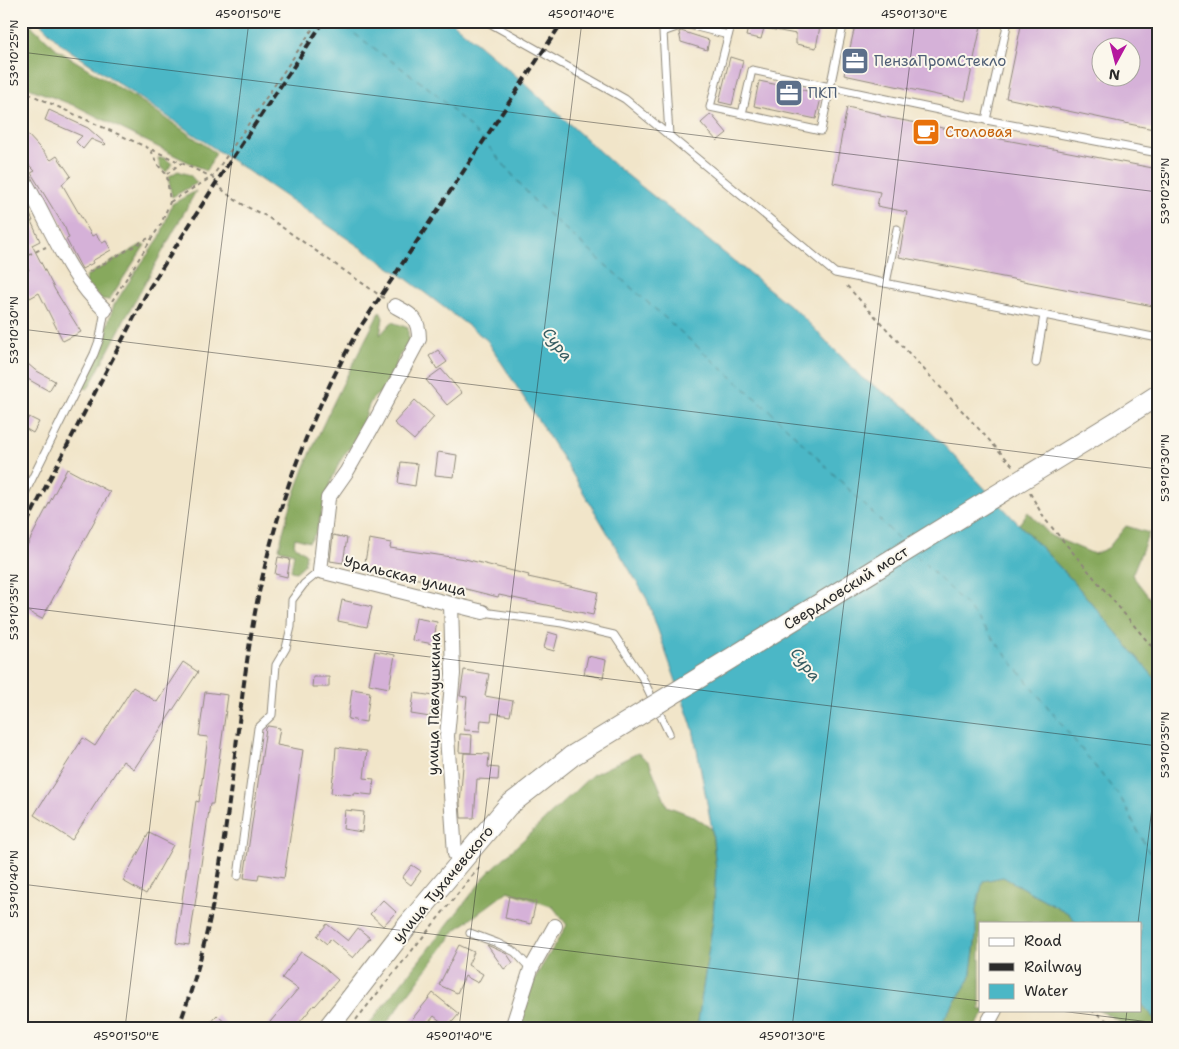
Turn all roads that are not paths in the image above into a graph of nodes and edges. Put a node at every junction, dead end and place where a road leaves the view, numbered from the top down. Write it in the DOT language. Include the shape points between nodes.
graph roads {
  1 [pos="486,21"];
  2 [pos="732,21"];
  3 [pos="844,21"];
  4 [pos="1008,21"];
  5 [pos="728,35"];
  6 [pos="830,87"];
  7 [pos="742,114"];
  8 [pos="986,120"];
  9 [pos="669,136"];
  10 [pos="1158,153"];
  11 [pos="21,175"];
  12 [pos="897,229"];
  13 [pos="886,283"];
  14 [pos="395,306"];
  15 [pos="105,310"];
  16 [pos="1044,315"];
  17 [pos="1158,338"];
  18 [pos="1036,363"];
  19 [pos="1158,395"];
  20 [pos="21,501"];
  21 [pos="320,571"];
  22 [pos="451,604"];
  23 [pos="483,612"];
  24 [pos="669,733"];
  25 [pos="572,756"];
  26 [pos="472,862"];
  27 [pos="238,876"];
  28 [pos="555,926"];
  29 [pos="470,933"];
  30 [pos="530,969"];
  31 [pos="994,1012"];
  32 [pos="328,1028"];
  33 [pos="512,1028"];
  34 [pos="985,1028"];
  1 -- 9 [label="lane" via="625,99"];
  2 -- 5 [label="lane"];
  3 -- 6 [label="lane"];
  4 -- 8 [label="lane"];
  5 -- 7 [label="lane" via="710,107"];
  5 -- 9 [label="lane" via="685,24 663,32"];
  6 -- 7 [label="lane" via="752,70"];
  6 -- 7 [label="lane" via="821,131"];
  6 -- 8 [label="lane"];
  8 -- 10 [label="lane"];
  9 -- 13 [label="lane" via="835,273"];
  11 -- 15 [label="street" via="77,278"];
  12 -- 13 [label="lane"];
  13 -- 16 [label="lane"];
  14 -- 21 [label="street" via="414,316 419,339 376,420 328,498"];
  15 -- 20 [label="lane" via="94,354"];
  16 -- 17 [label="lane"];
  16 -- 18 [label="lane"];
  19 -- 25 [label="main road, Свердловский мост, bridge"];
  21 -- 22 [label="street, Уральская улица"];
  21 -- 27 [label="lane" via="292,600 286,648 276,665 272,714 258,728"];
  22 -- 23 [label="street, Уральская улица"];
  22 -- 26 [label="street, улица Павлушкина" via="453,674 447,736 454,854"];
  23 -- 24 [label="lane" via="562,623 614,635 642,677"];
  25 -- 26 [label="main road, улица Тухачевского" via="508,806"];
  26 -- 32 [label="main road, улица Тухачевского" via="407,926"];
  28 -- 30 [label="street"];
  29 -- 30 [label="lane" via="515,952"];
  30 -- 33 [label="street"];
  31 -- 34 [label="street"];
}
